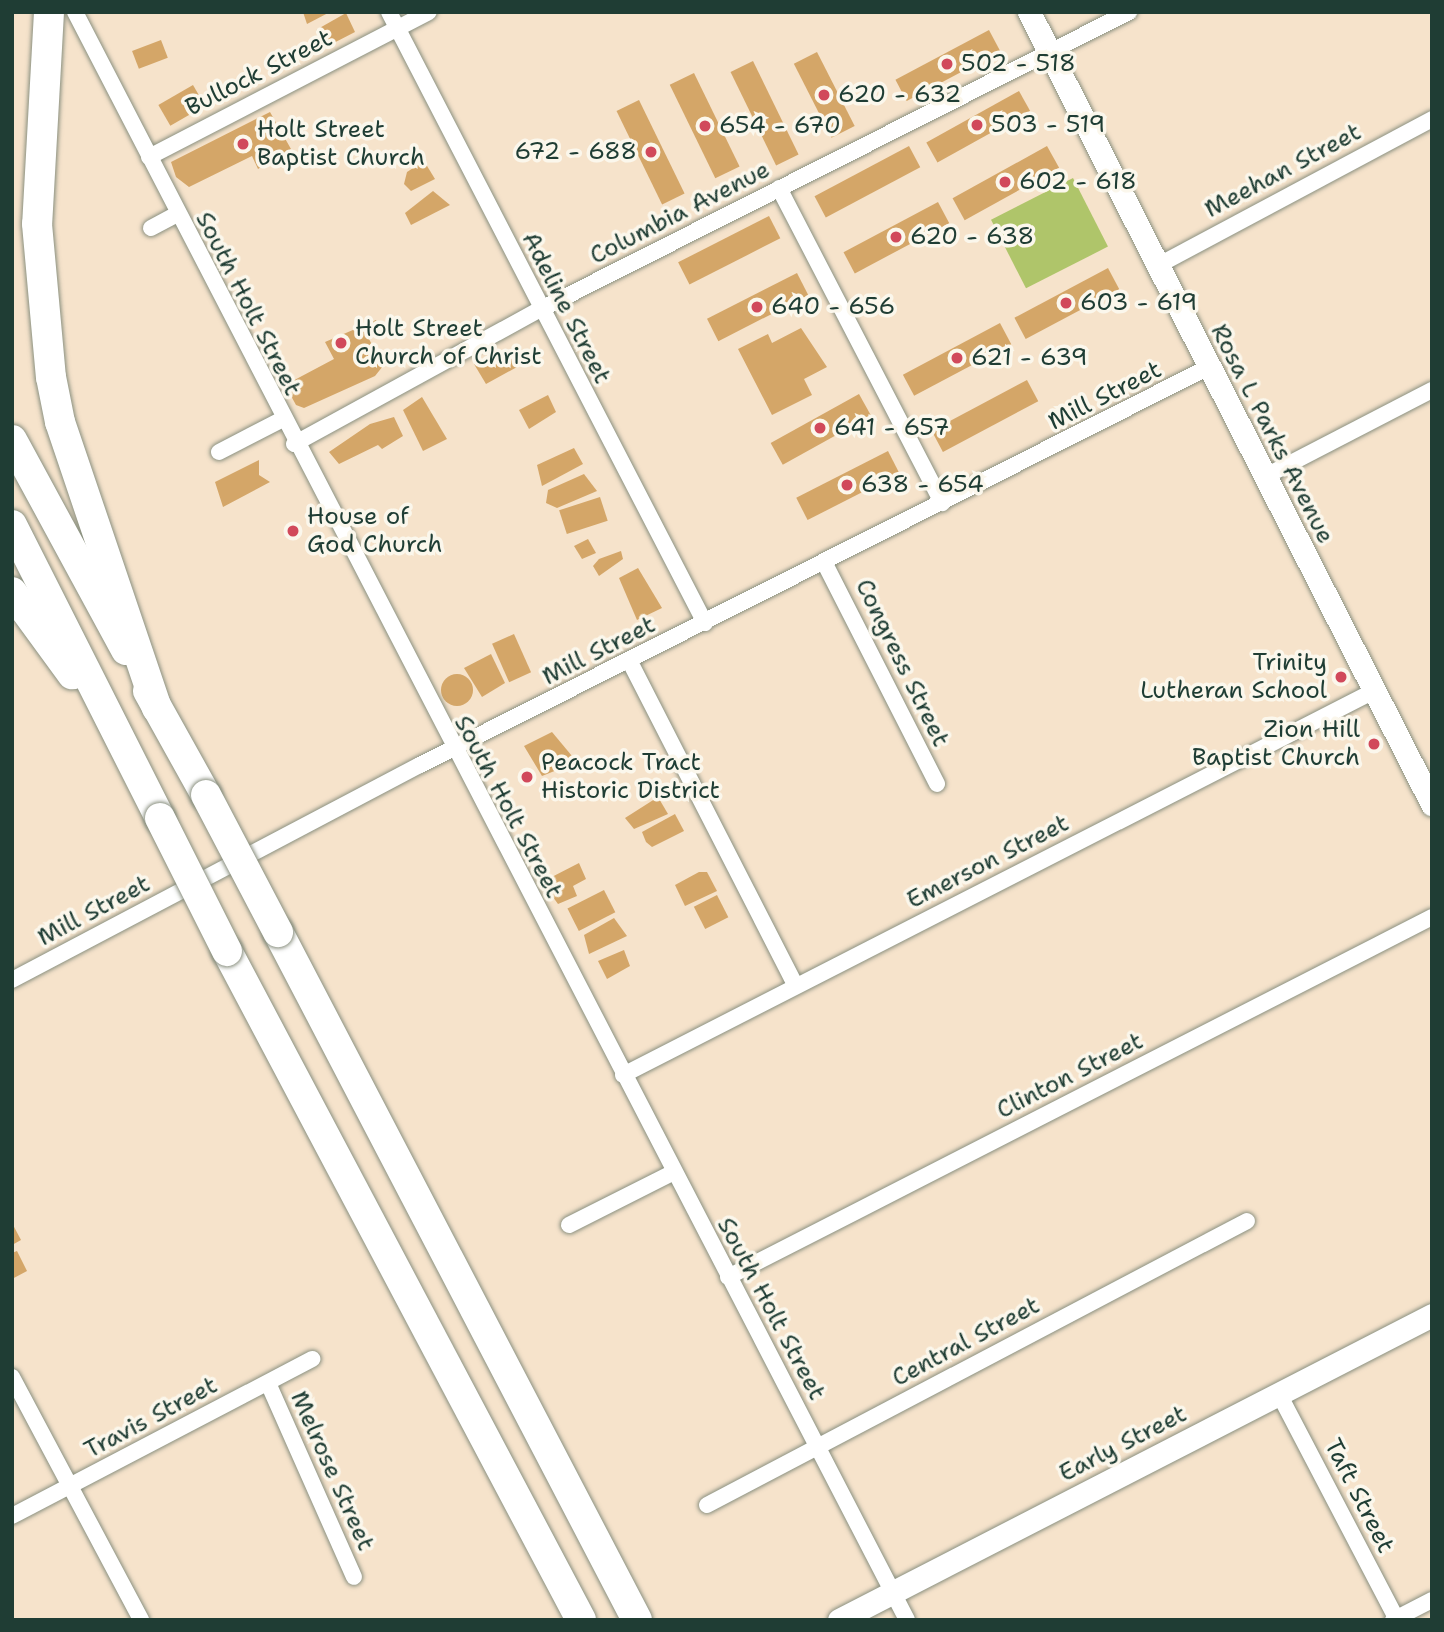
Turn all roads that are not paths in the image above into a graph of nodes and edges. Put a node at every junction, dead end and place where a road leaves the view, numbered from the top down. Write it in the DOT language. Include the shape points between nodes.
graph roads {
  1 [pos="49,12"];
  2 [pos="75,12"];
  3 [pos="389,12"];
  4 [pos="429,12"];
  5 [pos="1029,12"];
  6 [pos="1129,12"];
  7 [pos="397,28"];
  8 [pos="1049,52"];
  9 [pos="1432,119"];
  10 [pos="149,157"];
  11 [pos="779,188"];
  12 [pos="177,214"];
  13 [pos="151,228"];
  14 [pos="1157,266"];
  15 [pos="541,309"];
  16 [pos="1208,368"];
  17 [pos="1432,390"];
  18 [pos="281,420"];
  19 [pos="12,440"];
  20 [pos="294,444"];
  21 [pos="219,452"];
  22 [pos="1264,477"];
  23 [pos="942,503"];
  24 [pos="12,525"];
  25 [pos="824,562"];
  26 [pos="12,592"];
  27 [pos="705,623"];
  28 [pos="629,662"];
  29 [pos="1374,691"];
  30 [pos="157,708"];
  31 [pos="121,739"];
  32 [pos="452,750"];
  33 [pos="937,784"];
  34 [pos="1429,792"];
  35 [pos="1432,917"];
  36 [pos="12,980"];
  37 [pos="795,984"];
  38 [pos="623,1075"];
  39 [pos="674,1172"];
  40 [pos="1247,1221"];
  41 [pos="569,1225"];
  42 [pos="728,1277"];
  43 [pos="1432,1315"];
  44 [pos="312,1359"];
  45 [pos="12,1377"];
  46 [pos="268,1382"];
  47 [pos="1279,1394"];
  48 [pos="817,1447"];
  49 [pos="67,1489"];
  50 [pos="707,1505"];
  51 [pos="12,1516"];
  52 [pos="354,1577"];
  53 [pos="892,1592"];
  54 [pos="1432,1600"];
  55 [pos="1396,1619"];
  56 [pos="141,1620"];
  57 [pos="581,1620"];
  58 [pos="637,1620"];
  59 [pos="839,1620"];
  60 [pos="906,1620"];
  1 -- 30 [label="highway" via="37,224 51,377 60,422"];
  2 -- 10 [label="street, South Holt Street"];
  3 -- 7 [label="street, Adeline Street"];
  4 -- 7 [label="street, Bullock Street"];
  5 -- 8 [label="street, Rosa L Parks Avenue"];
  6 -- 8 [label="street, Columbia Avenue"];
  7 -- 10 [label="street, Bullock Street"];
  7 -- 15 [label="street, Adeline Street"];
  8 -- 11 [label="street, Columbia Avenue"];
  8 -- 14 [label="street, Rosa L Parks Avenue"];
  9 -- 14 [label="street, Meehan Street"];
  10 -- 12 [label="street, South Holt Street"];
  11 -- 15 [label="street, Columbia Avenue"];
  11 -- 23 [label="street"];
  12 -- 13 [label="street"];
  12 -- 18 [label="street, South Holt Street"];
  14 -- 16 [label="street, Rosa L Parks Avenue"];
  15 -- 20 [label="street, Columbia Avenue"];
  15 -- 27 [label="street, Adeline Street"];
  16 -- 22 [label="street, Rosa L Parks Avenue"];
  16 -- 23 [label="street, Mill Street"];
  17 -- 22 [label="street"];
  18 -- 20 [label="street, South Holt Street"];
  18 -- 21 [label="street"];
  19 -- 30 [label="highway"];
  20 -- 32 [label="street, South Holt Street"];
  22 -- 29 [label="street, Rosa L Parks Avenue"];
  23 -- 25 [label="street, Mill Street"];
  24 -- 31 [label="highway"];
  25 -- 27 [label="street, Mill Street"];
  25 -- 33 [label="street, Congress Street"];
  26 -- 31 [label="highway"];
  27 -- 28 [label="street, Mill Street"];
  28 -- 32 [label="street, Mill Street"];
  28 -- 37 [label="street"];
  29 -- 34 [label="street, Rosa L Parks Avenue"];
  29 -- 37 [label="street, Emerson Street"];
  30 -- 58 [label="highway, bridge"];
  31 -- 57 [label="highway, bridge" via="227,951"];
  32 -- 36 [label="street, Mill Street"];
  32 -- 38 [label="street, South Holt Street"];
  35 -- 42 [label="street, Clinton Street"];
  37 -- 38 [label="street, Emerson Street"];
  38 -- 39 [label="street, South Holt Street"];
  39 -- 41 [label="street"];
  39 -- 42 [label="street, South Holt Street"];
  40 -- 48 [label="street, Central Street"];
  42 -- 48 [label="street, South Holt Street"];
  43 -- 47 [label="street, Early Street"];
  44 -- 46 [label="street, Travis Street"];
  45 -- 49 [label="street"];
  46 -- 49 [label="street, Travis Street"];
  46 -- 52 [label="street, Melrose Street"];
  47 -- 53 [label="street, Early Street"];
  47 -- 55 [label="street, Taft Street"];
  48 -- 50 [label="street, Central Street"];
  48 -- 53 [label="street, South Holt Street"];
  49 -- 51 [label="street, Travis Street"];
  49 -- 56 [label="street"];
  53 -- 59 [label="street, Early Street"];
  53 -- 60 [label="street, South Holt Street"];
  54 -- 55 [label="street"];
}
